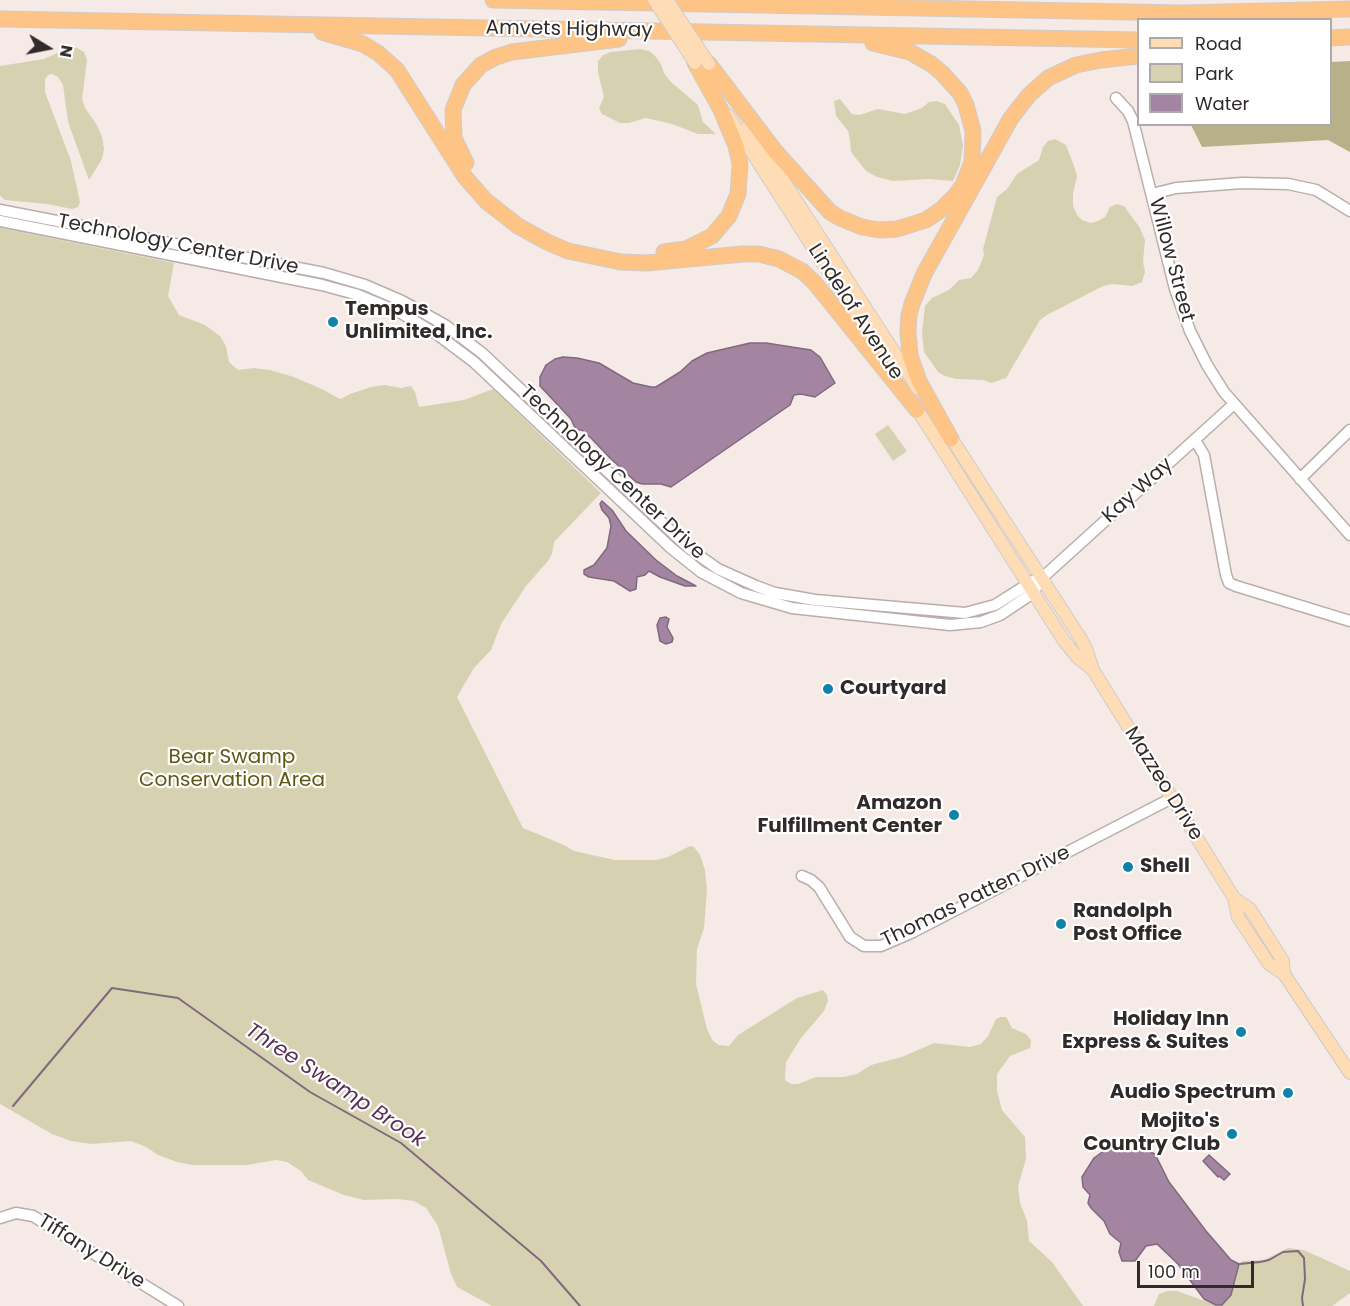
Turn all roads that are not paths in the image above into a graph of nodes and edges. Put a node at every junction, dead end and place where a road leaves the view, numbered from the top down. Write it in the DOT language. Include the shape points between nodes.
graph roads {
  1 [pos="493,0"];
  2 [pos="554,0"];
  3 [pos="667,0"];
  4 [pos="685,0"];
  5 [pos="1008,0"];
  6 [pos="576,2"];
  7 [pos="650,2"];
  8 [pos="1350,9"];
  9 [pos="1140,12"];
  10 [pos="0,19"];
  11 [pos="230,23"];
  12 [pos="699,32"];
  13 [pos="781,34"];
  14 [pos="1137,40"];
  15 [pos="1137,56"];
  16 [pos="702,64"];
  17 [pos="1116,98"];
  18 [pos="1152,194"];
  19 [pos="0,210"];
  20 [pos="1350,211"];
  21 [pos="0,221"];
  22 [pos="1234,404"];
  23 [pos="917,410"];
  24 [pos="1350,430"];
  25 [pos="951,439"];
  26 [pos="1195,440"];
  27 [pos="1300,479"];
  28 [pos="1350,535"];
  29 [pos="1042,578"];
  30 [pos="1030,588"];
  31 [pos="1064,613"];
  32 [pos="1350,621"];
  33 [pos="1054,625"];
  34 [pos="1093,670"];
  35 [pos="1172,798"];
  36 [pos="802,876"];
  37 [pos="1350,1073"];
  38 [pos="0,1218"];
  39 [pos="178,1306"];
  1 -- 6 [label="highway, Amvets Highway"];
  2 -- 6 [label="highway"];
  3 -- 16 [label="main road, Lindelof Avenue, bridge"];
  4 -- 7 [label="highway"];
  5 -- 9 [label="highway"];
  6 -- 7 [label="highway, Amvets Highway"];
  7 -- 9 [label="highway, Amvets Highway"];
  7 -- 16 [label="main road, Lindelof Avenue, bridge"];
  8 -- 9 [label="highway, Amvets Highway"];
  10 -- 11 [label="highway, Amvets Highway"];
  11 -- 12 [label="highway, Amvets Highway"];
  11 -- 23 [label="highway" via="336,35 378,53 405,80 453,161 475,189 499,213 554,245 621,262 759,254 793,266 814,282"];
  12 -- 13 [label="highway, Amvets Highway"];
  12 -- 16 [label="highway" via="524,50 496,57 481,65 463,85 453,110 457,148 493,195 547,232 585,246 622,253 686,249 707,240 727,220 740,181 739,158 729,127"];
  13 -- 14 [label="highway, Amvets Highway"];
  13 -- 16 [label="highway" via="857,40 898,48 931,64 952,83 969,111 974,144 968,174 946,206 921,223 891,230 868,229 840,218 817,198"];
  15 -- 25 [label="highway" via="1076,65 1048,78 1029,94 1011,118 924,274 909,315 910,356"];
  16 -- 23 [label="main road, Lindelof Avenue"];
  16 -- 25 [label="main road, Lindelof Avenue"];
  17 -- 18 [label="street, Willow Street" via="1133,121"];
  18 -- 20 [label="street" via="1242,183 1288,184 1316,190"];
  18 -- 22 [label="street, Willow Street" via="1180,306 1207,365"];
  19 -- 30 [label="street, Technology Center Drive" via="324,273 398,298 445,325 482,353 690,549 718,569 756,586 804,598 956,613 996,605"];
  21 -- 30 [label="street, Technology Center Drive" via="322,285 405,315 474,362 683,558 712,579 752,597 813,611 966,625 1000,615"];
  22 -- 26 [label="street, Kay Way"];
  22 -- 27 [label="street, Willow Street"];
  23 -- 30 [label="main road, Lindelof Avenue"];
  24 -- 27 [label="street"];
  25 -- 29 [label="main road, Lindelof Avenue"];
  26 -- 29 [label="street, Kay Way"];
  26 -- 32 [label="street" via="1204,455 1229,583"];
  27 -- 28 [label="street, Willow Street"];
  29 -- 30 [label="street, Technology Center Drive"];
  29 -- 31 [label="main road, Lindelof Avenue"];
  30 -- 33 [label="main road, Lindelof Avenue"];
  31 -- 34 [label="main road, Mazzeo Drive" via="1084,645"];
  33 -- 34 [label="main road, Mazzeo Drive" via="1073,652"];
  34 -- 35 [label="main road, Mazzeo Drive"];
  35 -- 36 [label="street, Thomas Patten Drive" via="881,946 867,947 853,940 819,887"];
  35 -- 37 [label="main road, Mazzeo Drive" via="1234,898 1250,909 1283,961 1284,974"];
  38 -- 39 [label="street, Tiffany Drive" via="16,1213 33,1216"];
}
